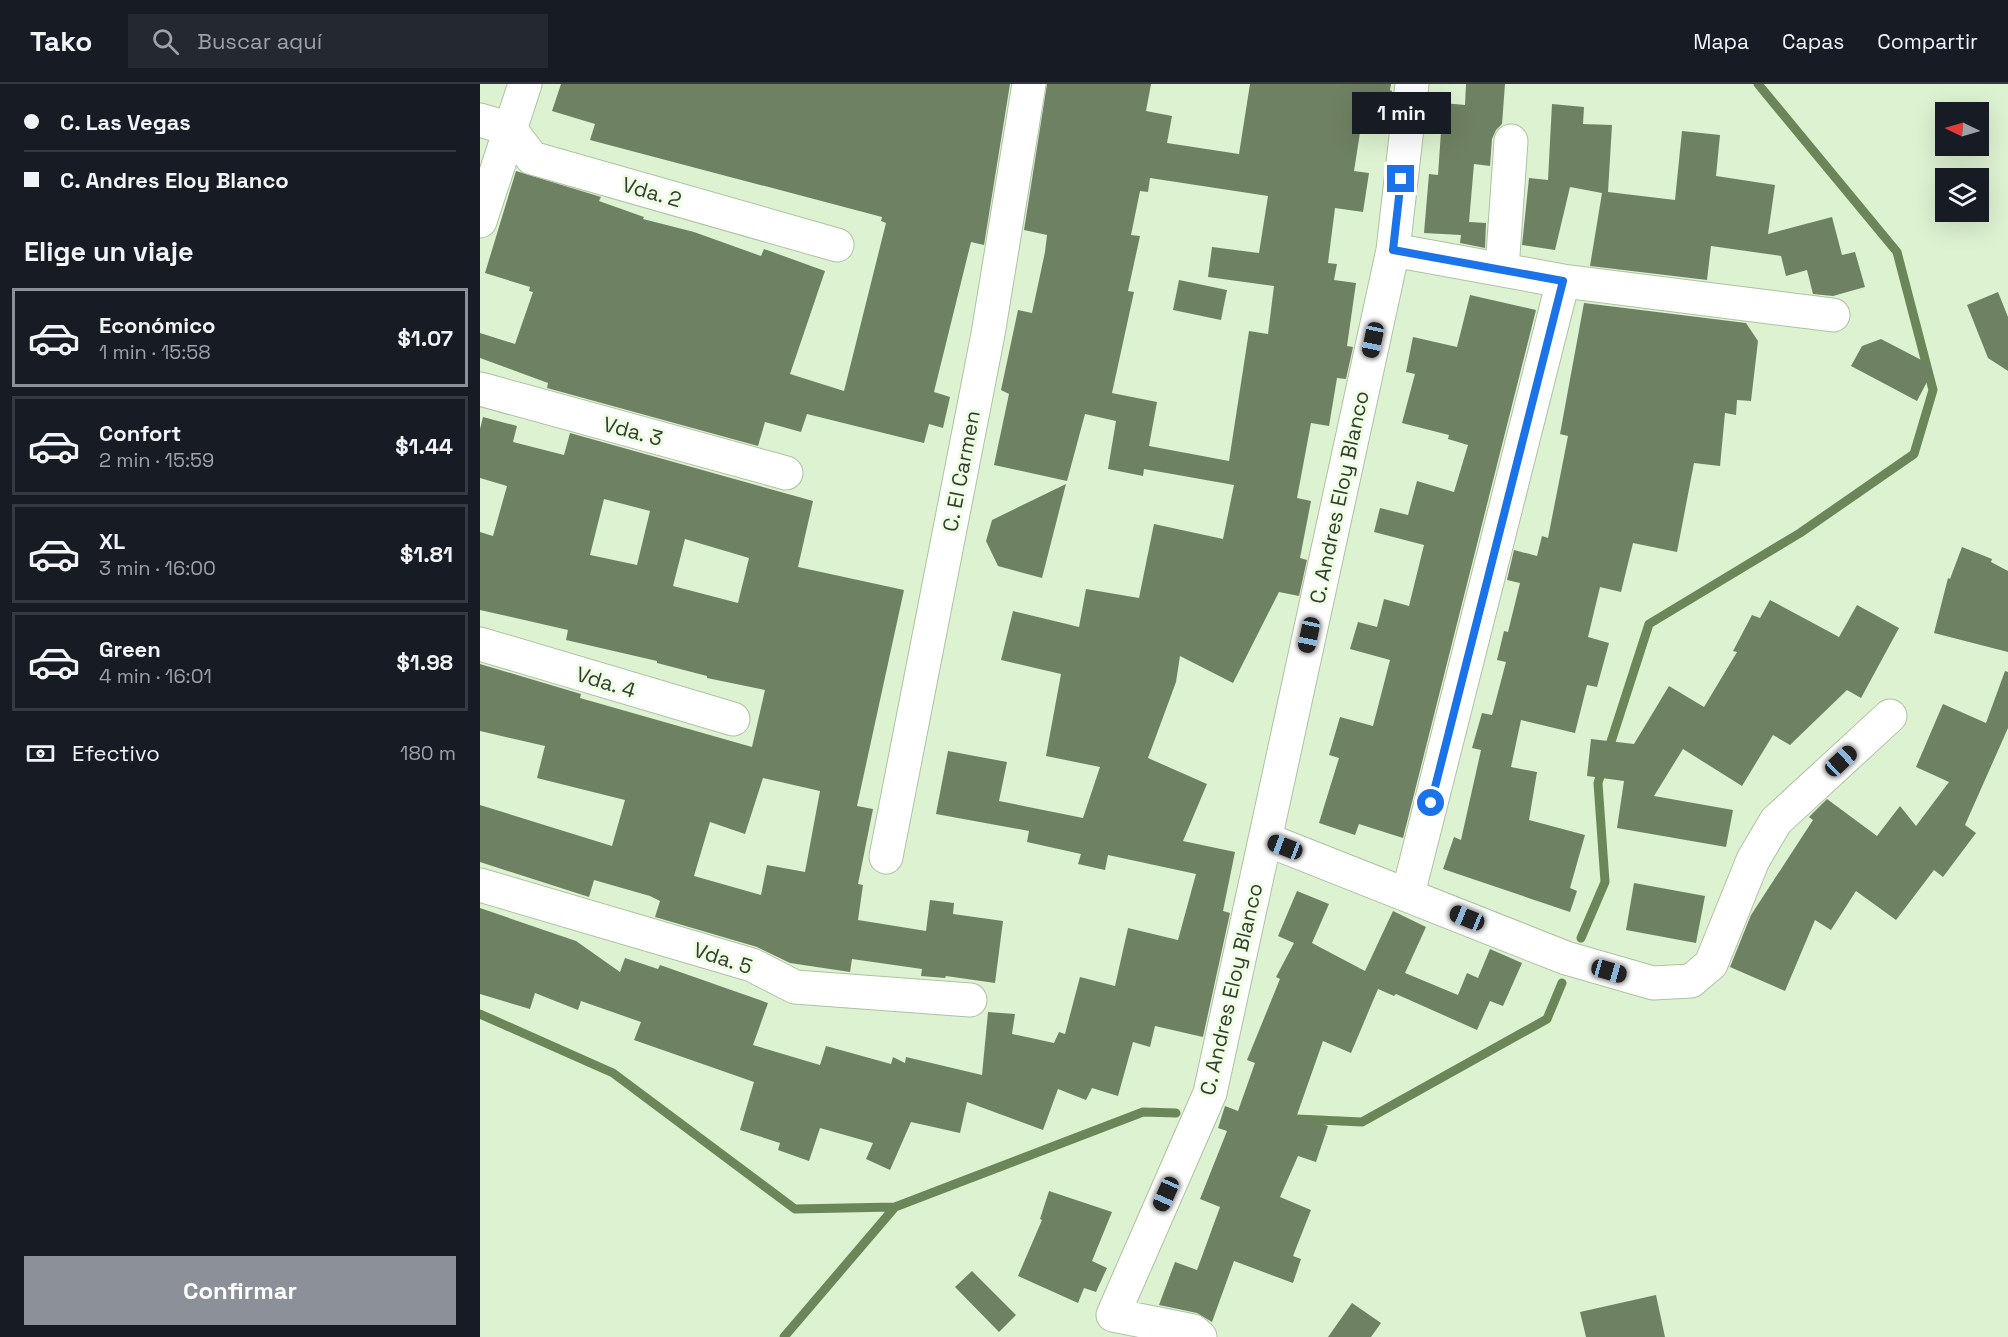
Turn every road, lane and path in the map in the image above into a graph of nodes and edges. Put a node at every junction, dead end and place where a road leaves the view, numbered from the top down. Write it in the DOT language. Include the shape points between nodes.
graph roads {
  1 [pos="525,84"];
  2 [pos="1029,84"];
  3 [pos="1412,84"];
  4 [pos="495,124"];
  5 [pos="1511,141"];
  6 [pos="480,221"];
  7 [pos="837,245"];
  8 [pos="1393,250"];
  9 [pos="1502,269"];
  10 [pos="1563,281"];
  11 [pos="1833,315"];
  12 [pos="480,389"];
  13 [pos="786,473"];
  14 [pos="480,644"];
  15 [pos="1890,716"];
  16 [pos="733,719"];
  17 [pos="1265,839"];
  18 [pos="886,857"];
  19 [pos="480,885"];
  20 [pos="1408,894"];
  21 [pos="970,999"];
  22 [pos="1200,1337"];
  1 -- 4 [label="street"];
  2 -- 18 [label="street, C. El Carmen" via="988,334"];
  3 -- 8 [label="street, C. Andres Eloy Blanco"];
  4 -- 6 [label="street"];
  4 -- 7 [label="street, Vda. 2" via="532,158"];
  5 -- 9 [label="street"];
  8 -- 9 [label="street"];
  8 -- 17 [label="street, C. Andres Eloy Blanco"];
  9 -- 10 [label="street"];
  10 -- 11 [label="street"];
  10 -- 20 [label="street"];
  12 -- 13 [label="street, Vda. 3"];
  14 -- 16 [label="street, Vda. 4"];
  15 -- 20 [label="street" via="1776,821 1753,860 1711,963 1691,981 1653,983 1566,958"];
  17 -- 20 [label="street"];
  17 -- 22 [label="street, C. Andres Eloy Blanco" via="1210,1093 1113,1315 1193,1330"];
  19 -- 21 [label="street, Vda. 5" via="753,965 795,987"];
}
